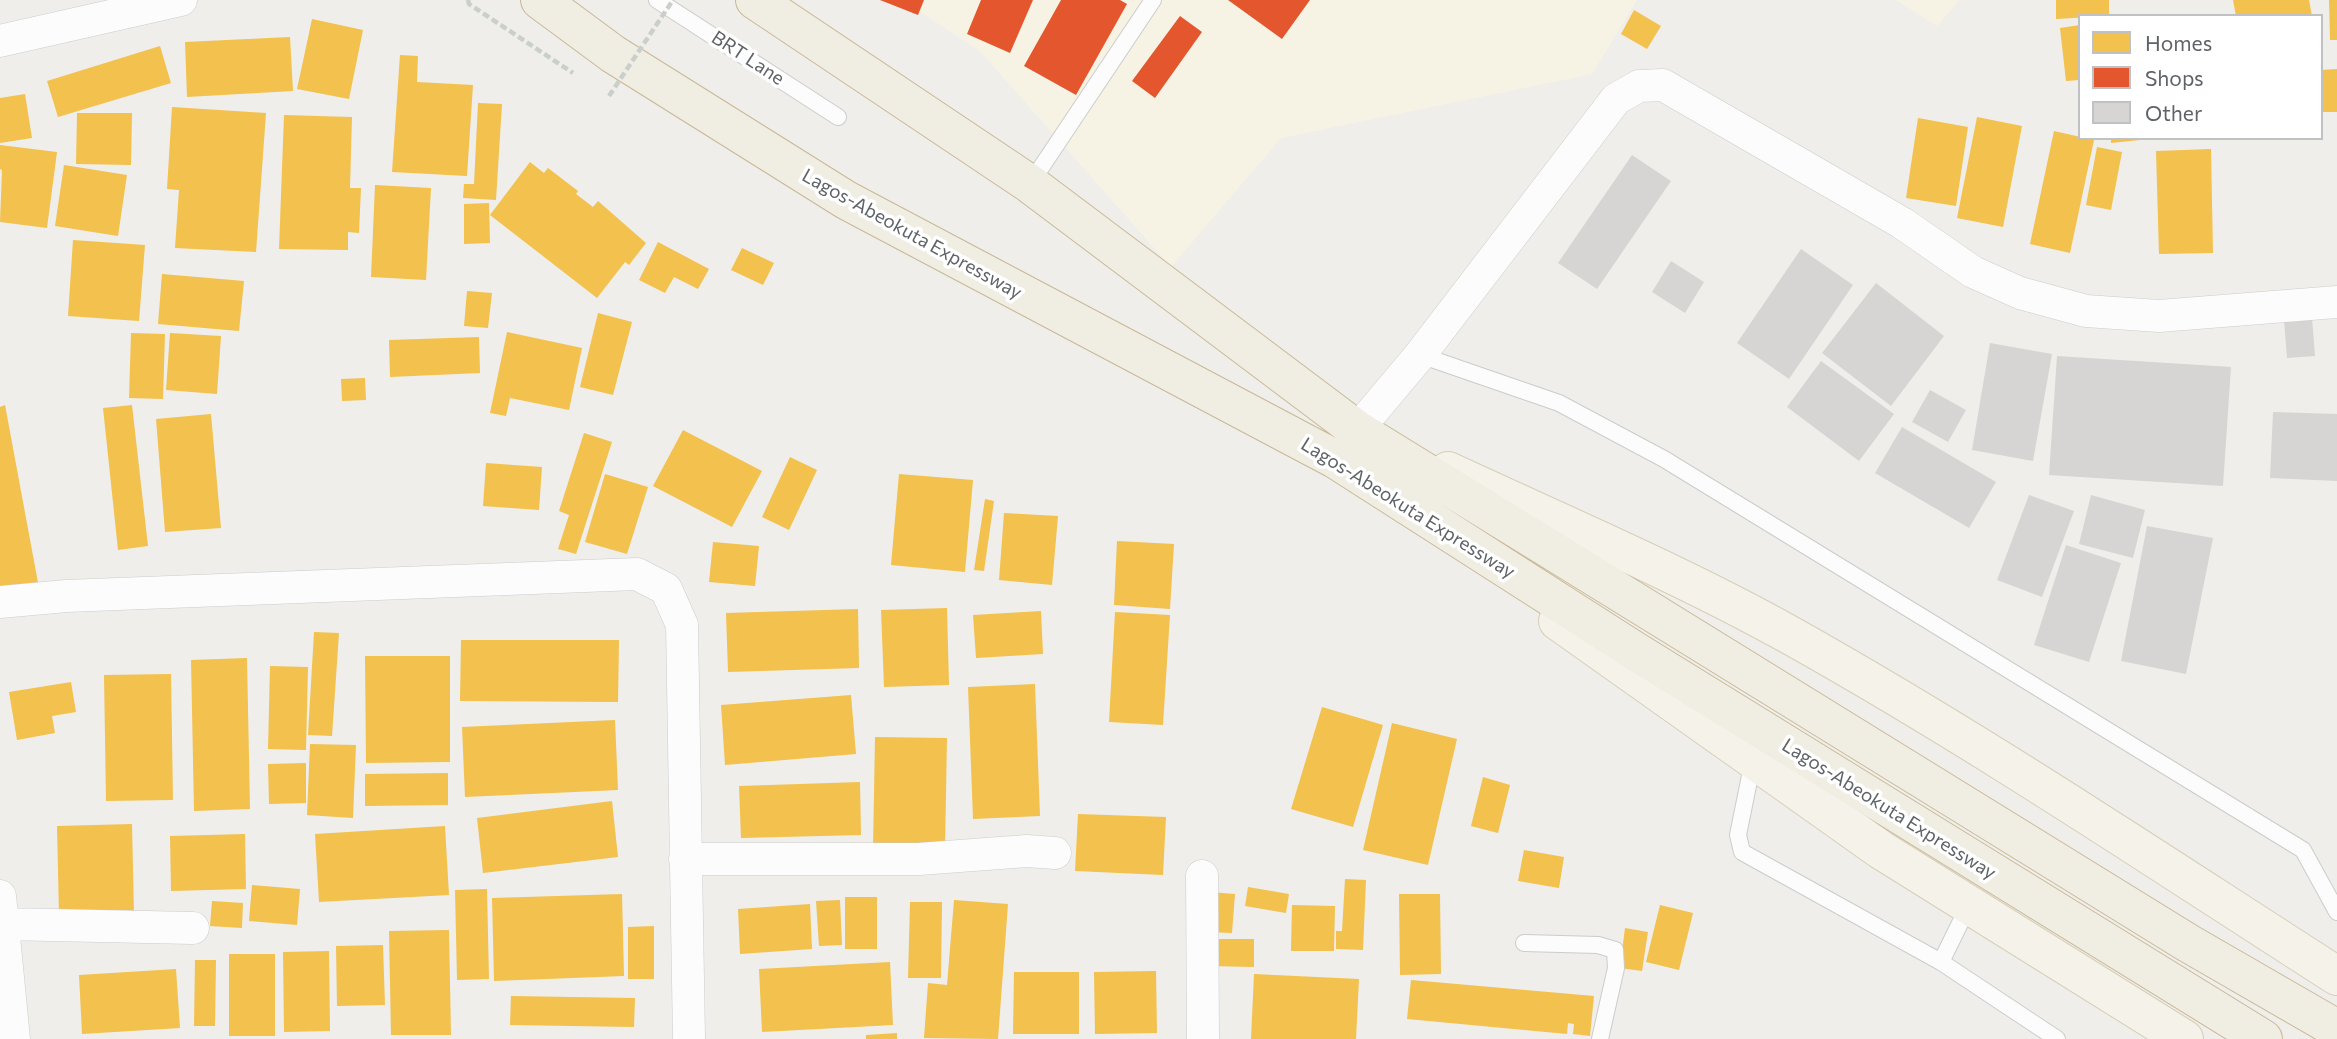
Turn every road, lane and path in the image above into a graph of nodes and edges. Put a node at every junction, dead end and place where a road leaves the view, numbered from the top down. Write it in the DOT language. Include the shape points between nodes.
graph roads {
  1 [pos="181,0"];
  2 [pos="468,0"];
  3 [pos="540,0"];
  4 [pos="657,0"];
  5 [pos="673,0"];
  6 [pos="755,0"];
  7 [pos="1153,0"];
  8 [pos="0,41"];
  9 [pos="574,73"];
  10 [pos="597,89"];
  11 [pos="838,117"];
  12 [pos="1030,184"];
  13 [pos="2337,302"];
  14 [pos="1420,355"];
  15 [pos="1346,444"];
  16 [pos="0,602"];
  17 [pos="1753,760"];
  18 [pos="1055,853"];
  19 [pos="685,859"];
  20 [pos="1202,876"];
  21 [pos="1969,905"];
  22 [pos="2,910"];
  23 [pos="2337,912"];
  24 [pos="193,928"];
  25 [pos="1524,943"];
  26 [pos="1941,962"];
  27 [pos="2337,976"];
  28 [pos="2337,1029"];
  29 [pos="14,1039"];
  30 [pos="689,1039"];
  31 [pos="1203,1039"];
  32 [pos="1600,1039"];
  33 [pos="2057,1039"];
  34 [pos="2184,1039"];
  35 [pos="2263,1039"];
  1 -- 8 [label="street"];
  2 -- 9 [label="path"];
  3 -- 15 [label="highway, Lagos-Abeokuta Expressway" via="613,54 846,200"];
  4 -- 11 [label="lane, BRT Lane"];
  5 -- 10 [label="path, bridge" via="609,96"];
  6 -- 12 [label="highway, Lagos-Abeokuta Expressway"];
  7 -- 12 [label="lane"];
  12 -- 15 [label="highway, Lagos-Abeokuta Expressway"];
  13 -- 14 [label="street" via="2159,316 2086,311 2020,293 1973,272 1902,223 1662,85 1639,86 1616,99"];
  14 -- 15 [label="street"];
  14 -- 23 [label="lane" via="1559,403 1676,466 2303,850"];
  15 -- 17 [label="main road"];
  15 -- 27 [label="main road" via="1687,581 1788,634 1965,738"];
  15 -- 28 [label="highway, Lagos-Abeokuta Expressway"];
  15 -- 35 [label="highway, Lagos-Abeokuta Expressway" via="1635,651"];
  16 -- 19 [label="street" via="637,573 666,589 681,625"];
  17 -- 21 [label="main road"];
  17 -- 26 [label="lane" via="1738,835 1742,852"];
  18 -- 19 [label="street" via="919,859"];
  19 -- 30 [label="street"];
  20 -- 31 [label="street"];
  21 -- 26 [label="lane"];
  21 -- 34 [label="main road"];
  22 -- 24 [label="street"];
  22 -- 29 [label="street"];
  25 -- 32 [label="lane" via="1598,945 1615,950 1616,968"];
  26 -- 33 [label="lane"];
}
